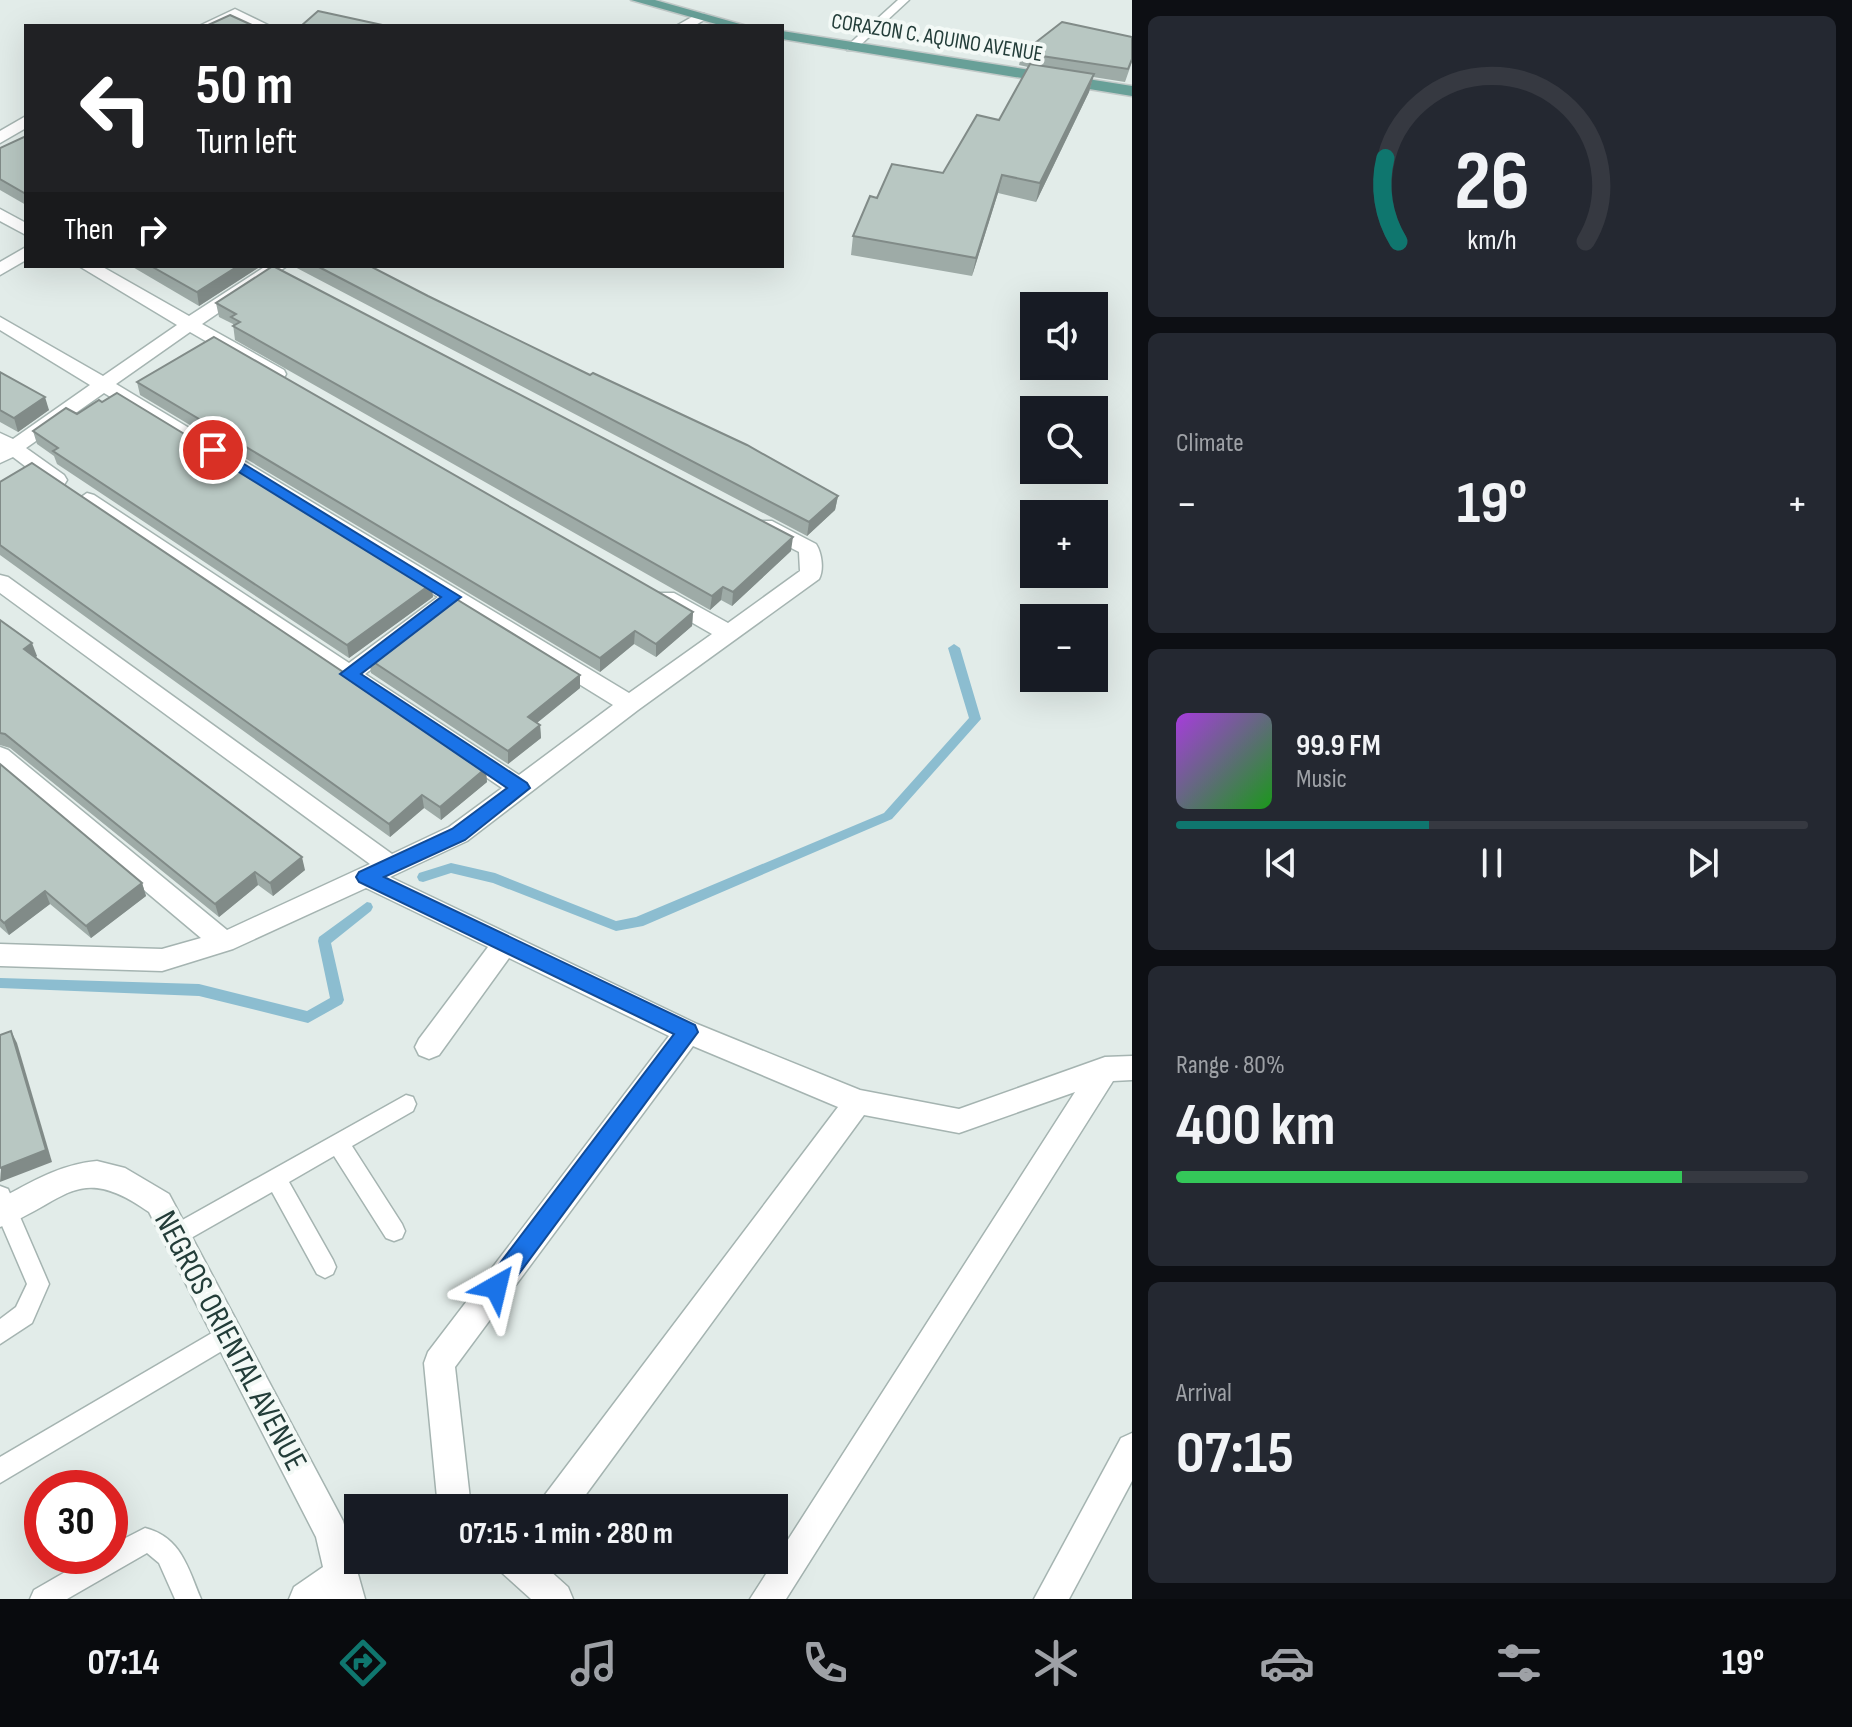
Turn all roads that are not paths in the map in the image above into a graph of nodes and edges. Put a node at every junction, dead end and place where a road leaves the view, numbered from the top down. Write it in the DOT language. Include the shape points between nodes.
graph roads {
  1 [pos="638,0"];
  2 [pos="904,0"];
  3 [pos="699,17"];
  4 [pos="210,24"];
  5 [pos="259,24"];
  6 [pos="687,24"];
  7 [pos="731,24"];
  8 [pos="784,35"];
  9 [pos="851,48"];
  10 [pos="1132,91"];
  11 [pos="0,214"];
  12 [pos="24,229"];
  13 [pos="24,253"];
  14 [pos="92,268"];
  15 [pos="277,269"];
  16 [pos="0,270"];
  17 [pos="0,322"];
  18 [pos="190,324"];
  19 [pos="106,385"];
  20 [pos="300,387"];
  21 [pos="4,449"];
  22 [pos="753,519"];
  23 [pos="0,582"];
  24 [pos="645,586"];
  25 [pos="453,597"];
  26 [pos="728,633"];
  27 [pos="349,674"];
  28 [pos="630,704"];
  29 [pos="0,756"];
  30 [pos="521,788"];
  31 [pos="392,867"];
  32 [pos="366,877"];
  33 [pos="224,942"];
  34 [pos="505,944"];
  35 [pos="0,955"];
  36 [pos="688,1032"];
  37 [pos="429,1047"];
  38 [pos="1118,1069"];
  39 [pos="858,1102"];
  40 [pos="406,1104"];
  41 [pos="338,1143"];
  42 [pos="276,1179"];
  43 [pos="2,1207"];
  44 [pos="394,1231"];
  45 [pos="176,1235"];
  46 [pos="325,1267"];
  47 [pos="0,1333"];
  48 [pos="229,1334"];
  49 [pos="1132,1449"];
  50 [pos="0,1471"];
  51 [pos="452,1494"];
  52 [pos="566,1494"];
  53 [pos="529,1574"];
  54 [pos="346,1586"];
  55 [pos="43,1599"];
  56 [pos="188,1599"];
  57 [pos="306,1599"];
  58 [pos="556,1599"];
  59 [pos="767,1599"];
  60 [pos="1051,1599"];
  1 -- 3 [label="main road"];
  2 -- 9 [label="lane"];
  3 -- 6 [label="street"];
  3 -- 7 [label="main road"];
  4 -- 5 [label="street" via="235,13"];
  8 -- 9 [label="main road, CORAZON C. AQUINO AVENUE"];
  9 -- 10 [label="main road, CORAZON C. AQUINO AVENUE"];
  11 -- 12 [label="street"];
  13 -- 16 [label="street"];
  14 -- 18 [label="street"];
  15 -- 18 [label="street"];
  17 -- 19 [label="street"];
  18 -- 19 [label="street"];
  18 -- 20 [label="street"];
  19 -- 21 [label="street"];
  19 -- 25 [label="street"];
  21 -- 27 [label="street"];
  22 -- 26 [label="street" via="809,549 811,574"];
  23 -- 31 [label="street"];
  24 -- 26 [label="street"];
  25 -- 27 [label="street"];
  25 -- 28 [label="street"];
  26 -- 28 [label="street"];
  27 -- 30 [label="street"];
  28 -- 30 [label="street"];
  29 -- 33 [label="street"];
  30 -- 31 [label="street" via="458,834"];
  31 -- 32 [label="street"];
  32 -- 33 [label="street"];
  32 -- 34 [label="street"];
  33 -- 35 [label="street" via="162,960"];
  34 -- 36 [label="street"];
  34 -- 37 [label="street"];
  36 -- 39 [label="street"];
  36 -- 51 [label="street" via="439,1363"];
  38 -- 39 [label="street" via="959,1121"];
  38 -- 59 [label="street"];
  39 -- 52 [label="street"];
  40 -- 41 [label="lane"];
  41 -- 42 [label="lane"];
  41 -- 44 [label="lane"];
  42 -- 45 [label="lane"];
  42 -- 46 [label="lane"];
  43 -- 45 [label="street, NEGROS ORIENTAL AVENUE" via="72,1176 107,1172 134,1183 159,1203"];
  43 -- 47 [label="lane" via="38,1284 24,1315"];
  45 -- 48 [label="street, NEGROS ORIENTAL AVENUE"];
  48 -- 50 [label="lane"];
  48 -- 54 [label="street, NEGROS ORIENTAL AVENUE" via="331,1533"];
  49 -- 60 [label="street"];
  53 -- 58 [label="street"];
  54 -- 57 [label="street"];
  55 -- 56 [label="lane" via="145,1540 165,1548"];
}
